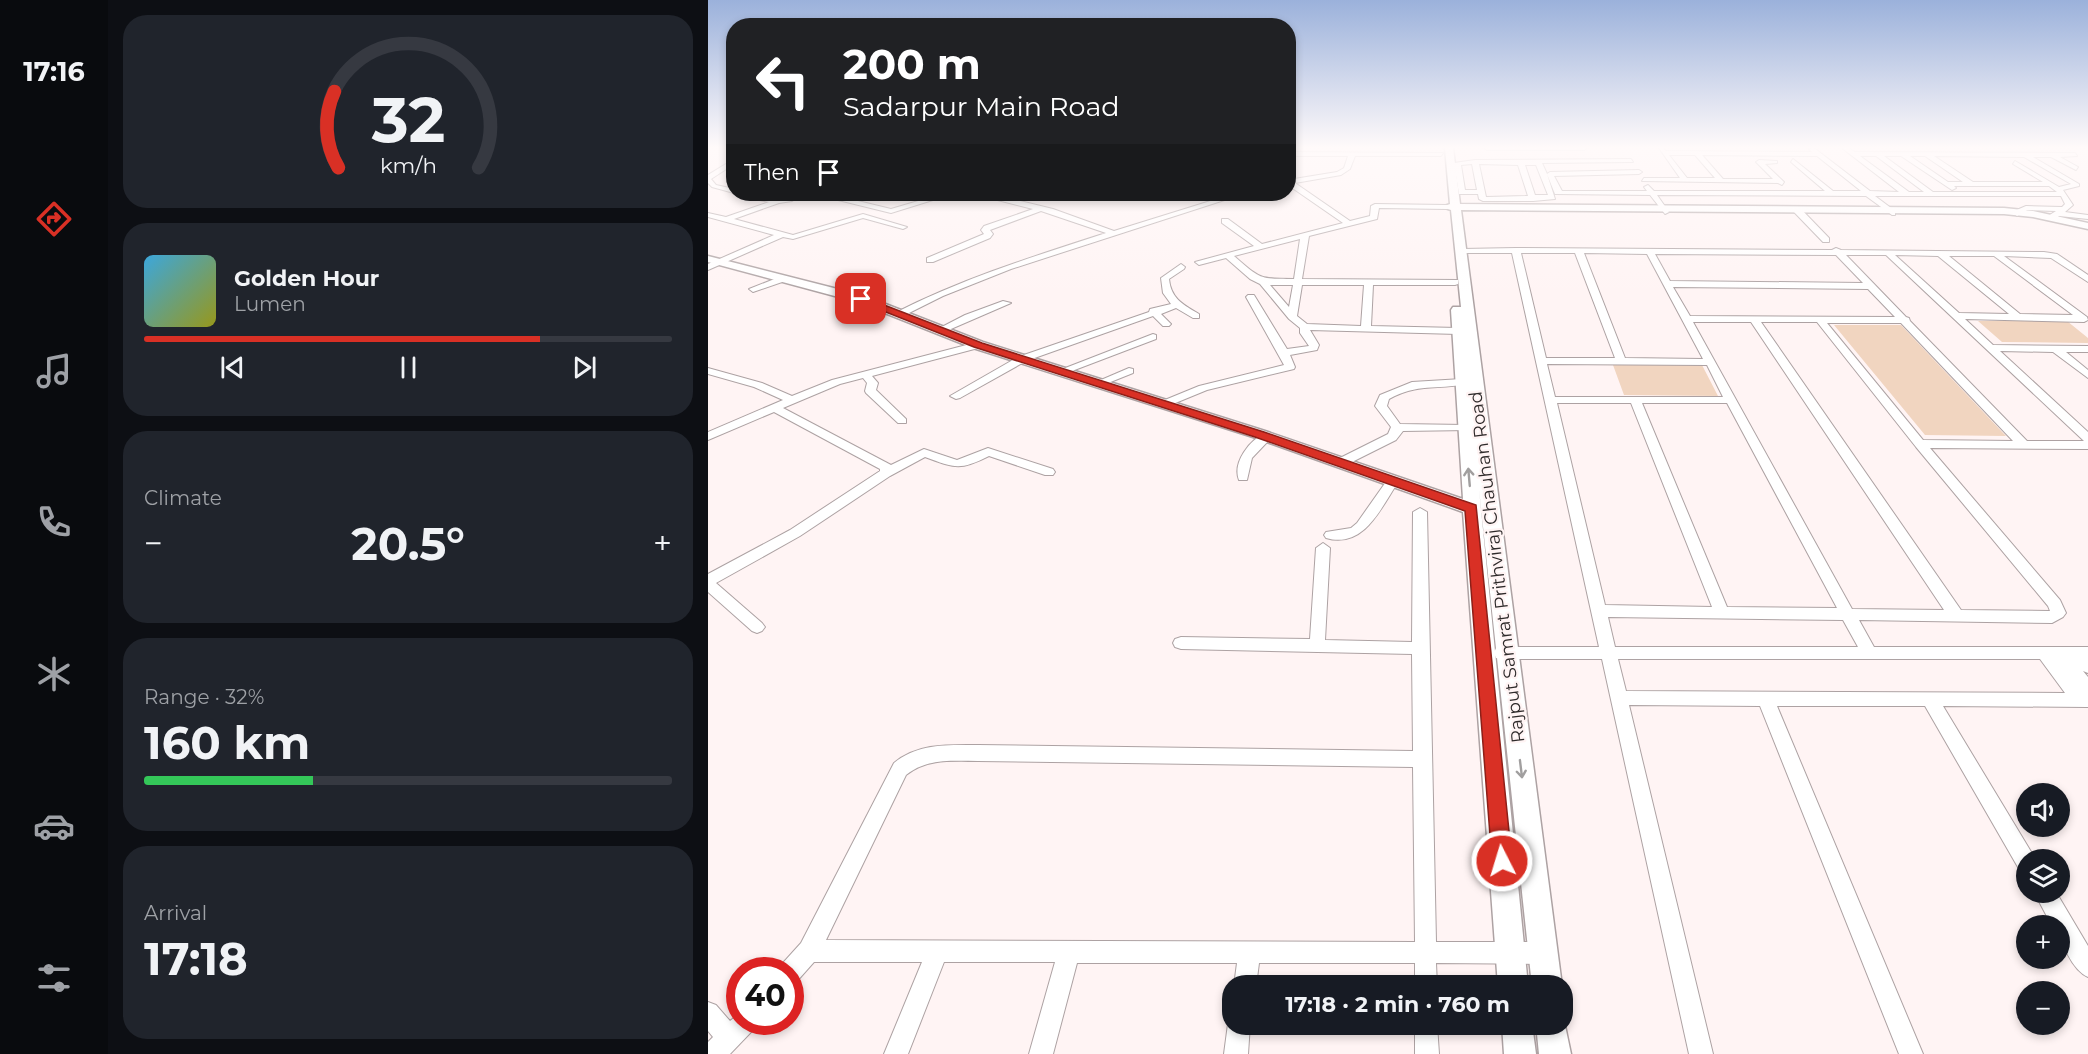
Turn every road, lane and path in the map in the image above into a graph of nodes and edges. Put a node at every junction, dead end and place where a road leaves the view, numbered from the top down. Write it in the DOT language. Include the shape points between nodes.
graph roads {
  1 [pos="1311,197"];
  2 [pos="1451,197"];
  3 [pos="1482,197"];
  4 [pos="1550,197"];
  5 [pos="1655,197"];
  6 [pos="1873,197"];
  7 [pos="2064,197"];
  8 [pos="1533,199"];
  9 [pos="777,201"];
  10 [pos="850,201"];
  11 [pos="915,201"];
  12 [pos="1011,201"];
  13 [pos="1216,201"];
  14 [pos="1511,203"];
  15 [pos="2065,208"];
  16 [pos="1040,209"];
  17 [pos="1452,209"];
  18 [pos="891,211"];
  19 [pos="1664,211"];
  20 [pos="1796,212"];
  21 [pos="1890,212"];
  22 [pos="2016,213"];
  23 [pos="708,215"];
  24 [pos="2054,215"];
  25 [pos="871,218"];
  26 [pos="2088,219"];
  27 [pos="725,220"];
  28 [pos="1225,221"];
  29 [pos="1350,224"];
  30 [pos="903,227"];
  31 [pos="2088,228"];
  32 [pos="1113,233"];
  33 [pos="780,235"];
  34 [pos="1305,235"];
  35 [pos="1829,246"];
  36 [pos="1261,247"];
  37 [pos="1514,250"];
  38 [pos="1470,251"];
  39 [pos="1580,252"];
  40 [pos="1650,252"];
  41 [pos="1887,253"];
  42 [pos="1940,253"];
  43 [pos="1996,254"];
  44 [pos="1228,255"];
  45 [pos="930,260"];
  46 [pos="1199,262"];
  47 [pos="711,263"];
  48 [pos="1181,267"];
  49 [pos="782,279"];
  50 [pos="2088,279"];
  51 [pos="1263,282"];
  52 [pos="1296,282"];
  53 [pos="1369,282"];
  54 [pos="1455,282"];
  55 [pos="1667,284"];
  56 [pos="1871,286"];
  57 [pos="753,289"];
  58 [pos="1251,297"];
  59 [pos="1006,303"];
  60 [pos="1177,304"];
  61 [pos="1153,311"];
  62 [pos="900,314"];
  63 [pos="1196,316"];
  64 [pos="1957,316"];
  65 [pos="1292,317"];
  66 [pos="2018,317"];
  67 [pos="1686,319"];
  68 [pos="1754,319"];
  69 [pos="1820,320"];
  70 [pos="1906,320"];
  71 [pos="2085,320"];
  72 [pos="1166,324"];
  73 [pos="1305,327"];
  74 [pos="1366,329"];
  75 [pos="941,330"];
  76 [pos="1458,331"];
  77 [pos="1153,337"];
  78 [pos="978,345"];
  79 [pos="1991,348"];
  80 [pos="2056,349"];
  81 [pos="2088,349"];
  82 [pos="1284,353"];
  83 [pos="1022,359"];
  84 [pos="1540,361"];
  85 [pos="1621,361"];
  86 [pos="1710,362"];
  87 [pos="708,371"];
  88 [pos="1129,371"];
  89 [pos="1060,372"];
  90 [pos="865,374"];
  91 [pos="2088,375"];
  92 [pos="1462,382"];
  93 [pos="1099,383"];
  94 [pos="956,396"];
  95 [pos="1550,400"];
  96 [pos="1635,400"];
  97 [pos="1731,400"];
  98 [pos="793,401"];
  99 [pos="1164,404"];
  100 [pos="776,409"];
  101 [pos="902,421"];
  102 [pos="1397,427"];
  103 [pos="1465,428"];
  104 [pos="708,436"];
  105 [pos="1266,436"];
  106 [pos="2088,438"];
  107 [pos="1920,444"];
  108 [pos="2023,444"];
  109 [pos="2088,445"];
  110 [pos="1340,463"];
  111 [pos="1049,472"];
  112 [pos="886,473"];
  113 [pos="1243,477"];
  114 [pos="1392,482"];
  115 [pos="1471,508"];
  116 [pos="1420,512"];
  117 [pos="708,583"];
  118 [pos="1598,611"];
  119 [pos="1722,613"];
  120 [pos="1847,614"];
  121 [pos="1956,615"];
  122 [pos="758,627"];
  123 [pos="1180,643"];
  124 [pos="1317,645"];
  125 [pos="1420,648"];
  126 [pos="1609,652"];
  127 [pos="1483,653"];
  128 [pos="1507,653"];
  129 [pos="1869,653"];
  130 [pos="2052,653"];
  131 [pos="2085,657"];
  132 [pos="2085,696"];
  133 [pos="1620,698"];
  134 [pos="1766,699"];
  135 [pos="1930,699"];
  136 [pos="1421,759"];
  137 [pos="2018,849"];
  138 [pos="2051,903"];
  139 [pos="808,951"];
  140 [pos="937,952"];
  141 [pos="1069,952"];
  142 [pos="1249,952"];
  143 [pos="1425,953"];
  144 [pos="1510,953"];
  145 [pos="1543,953"];
  146 [pos="803,957"];
  147 [pos="2088,966"];
  148 [pos="1246,975"];
  149 [pos="1426,975"];
  150 [pos="1512,975"];
  151 [pos="1545,975"];
  152 [pos="708,1013"];
  153 [pos="1238,1035"];
  154 [pos="1426,1035"];
  155 [pos="1518,1035"];
  156 [pos="1552,1035"];
  157 [pos="729,1038"];
  158 [pos="896,1054"];
  159 [pos="1041,1054"];
  160 [pos="1236,1054"];
  161 [pos="1427,1054"];
  162 [pos="1520,1054"];
  163 [pos="1555,1054"];
  164 [pos="1701,1054"];
  165 [pos="1911,1054"];
  1 -- 29 [label="street"];
  2 -- 17 [label="street, Rajput Samrat Prithviraj Chauhan Road"];
  3 -- 14 [label="street"];
  4 -- 8 [label="street"];
  5 -- 19 [label="street"];
  6 -- 21 [label="street"];
  7 -- 15 [label="street" via="2069,205"];
  8 -- 14 [label="street"];
  9 -- 27 [label="street"];
  10 -- 18 [label="street"];
  11 -- 18 [label="street"];
  12 -- 16 [label="street"];
  13 -- 32 [label="street"];
  14 -- 17 [label="street"];
  14 -- 19 [label="street"];
  15 -- 22 [label="street" via="2026,208"];
  15 -- 24 [label="street"];
  16 -- 32 [label="street"];
  16 -- 45 [label="street" via="987,228 987,236"];
  17 -- 19 [label="street"];
  17 -- 29 [label="street" via="1375,208 1374,217"];
  17 -- 38 [label="street, Rajput Samrat Prithviraj Chauhan Road"];
  17 -- 54 [label="street, Rajput Samrat Prithviraj Chauhan Road"];
  18 -- 25 [label="street"];
  19 -- 20 [label="street"];
  20 -- 21 [label="street"];
  20 -- 35 [label="street"];
  21 -- 22 [label="street"];
  22 -- 24 [label="street"];
  22 -- 31 [label="street"];
  23 -- 27 [label="street"];
  24 -- 26 [label="street"];
  24 -- 31 [label="street"];
  25 -- 30 [label="street"];
  25 -- 33 [label="street" via="860,216 798,237"];
  27 -- 33 [label="street"];
  28 -- 36 [label="street"];
  29 -- 34 [label="street"];
  32 -- 62 [label="street" via="972,280"];
  33 -- 47 [label="street"];
  34 -- 36 [label="street"];
  34 -- 52 [label="street"];
  35 -- 40 [label="street"];
  35 -- 41 [label="street"];
  35 -- 56 [label="street"];
  36 -- 44 [label="street"];
  37 -- 38 [label="street"];
  37 -- 39 [label="street"];
  37 -- 84 [label="street"];
  38 -- 128 [label="street, Rajput Samrat Prithviraj Chauhan Road"];
  39 -- 40 [label="street"];
  39 -- 85 [label="street"];
  40 -- 55 [label="street"];
  41 -- 42 [label="street"];
  41 -- 64 [label="street"];
  42 -- 43 [label="street"];
  42 -- 66 [label="street"];
  43 -- 50 [label="street" via="2050,254"];
  43 -- 71 [label="street"];
  44 -- 46 [label="street"];
  44 -- 51 [label="street"];
  47 -- 49 [label="street"];
  48 -- 60 [label="street" via="1166,278 1165,286"];
  49 -- 57 [label="street"];
  49 -- 62 [label="street" via="861,299"];
  51 -- 52 [label="street"];
  51 -- 65 [label="street"];
  52 -- 53 [label="street"];
  52 -- 65 [label="street"];
  53 -- 54 [label="street"];
  53 -- 74 [label="street"];
  54 -- 76 [label="street, Rajput Samrat Prithviraj Chauhan Road"];
  55 -- 56 [label="street"];
  55 -- 67 [label="street"];
  56 -- 70 [label="street"];
  58 -- 82 [label="street"];
  59 -- 75 [label="street"];
  60 -- 61 [label="street"];
  60 -- 63 [label="street"];
  61 -- 72 [label="street"];
  61 -- 83 [label="street"];
  62 -- 75 [label="street"];
  64 -- 66 [label="street"];
  64 -- 79 [label="street"];
  65 -- 73 [label="street"];
  66 -- 71 [label="street"];
  67 -- 68 [label="street"];
  67 -- 86 [label="street"];
  68 -- 69 [label="street"];
  68 -- 121 [label="street"];
  69 -- 70 [label="street"];
  69 -- 107 [label="street"];
  70 -- 108 [label="street"];
  73 -- 74 [label="street"];
  73 -- 82 [label="street" via="1313,348"];
  74 -- 76 [label="street"];
  75 -- 78 [label="street"];
  76 -- 92 [label="street, Rajput Samrat Prithviraj Chauhan Road"];
  77 -- 89 [label="street"];
  78 -- 83 [label="street"];
  78 -- 90 [label="street"];
  79 -- 80 [label="street"];
  79 -- 106 [label="street"];
  80 -- 81 [label="street"];
  80 -- 91 [label="street"];
  82 -- 99 [label="street" via="1290,367 1203,388"];
  83 -- 89 [label="street"];
  83 -- 94 [label="street"];
  84 -- 85 [label="street"];
  84 -- 95 [label="street"];
  85 -- 86 [label="street"];
  86 -- 97 [label="street"];
  87 -- 98 [label="street" via="758,385"];
  88 -- 93 [label="street"];
  89 -- 93 [label="street"];
  90 -- 98 [label="street"];
  90 -- 101 [label="street" via="873,383 870,391"];
  92 -- 102 [label="street" via="1419,383 1384,397 1382,406"];
  92 -- 103 [label="street, Rajput Samrat Prithviraj Chauhan Road"];
  93 -- 99 [label="street"];
  95 -- 96 [label="street"];
  95 -- 118 [label="street"];
  96 -- 97 [label="street"];
  96 -- 119 [label="street"];
  97 -- 120 [label="street"];
  98 -- 100 [label="street"];
  99 -- 105 [label="street"];
  100 -- 104 [label="street"];
  100 -- 112 [label="street" via="871,457 886,467"];
  102 -- 103 [label="street"];
  102 -- 110 [label="street" via="1392,436"];
  115 -- 103 [label="street, Rajput Samrat Prithviraj Chauhan Road, one-way"];
  105 -- 110 [label="street"];
  105 -- 113 [label="street" via="1242,463"];
  107 -- 108 [label="street"];
  107 -- 121 [label="street" via="2055,604 2058,613"];
  108 -- 109 [label="street"];
  110 -- 114 [label="street"];
  111 -- 112 [label="street" via="987,452 956,464 924,453"];
  112 -- 117 [label="street" via="795,534"];
  114 -- 115 [label="street"];
  114 -- 124 [label="street" via="1362,526 1327,542"];
  115 -- 127 [label="street, Rajput Samrat Prithviraj Chauhan Road"];
  116 -- 125 [label="street"];
  117 -- 122 [label="street"];
  118 -- 119 [label="street"];
  118 -- 126 [label="street"];
  119 -- 120 [label="street"];
  120 -- 121 [label="street"];
  120 -- 129 [label="street"];
  123 -- 124 [label="street"];
  124 -- 125 [label="street"];
  125 -- 136 [label="street"];
  126 -- 128 [label="street"];
  126 -- 129 [label="street"];
  126 -- 133 [label="street"];
  127 -- 128 [label="street"];
  127 -- 144 [label="street, Rajput Samrat Prithviraj Chauhan Road"];
  128 -- 145 [label="street, Rajput Samrat Prithviraj Chauhan Road, one-way"];
  129 -- 130 [label="street"];
  130 -- 131 [label="street"];
  130 -- 132 [label="street"];
  132 -- 135 [label="street"];
  133 -- 134 [label="street"];
  133 -- 164 [label="street"];
  134 -- 135 [label="street"];
  134 -- 165 [label="street"];
  135 -- 137 [label="street"];
  136 -- 139 [label="street" via="978,753 917,757 900,770"];
  136 -- 143 [label="street"];
  138 -- 147 [label="street"];
  139 -- 140 [label="street"];
  139 -- 146 [label="street"];
  140 -- 141 [label="street"];
  140 -- 158 [label="street"];
  141 -- 142 [label="street"];
  141 -- 159 [label="street"];
  142 -- 143 [label="street"];
  142 -- 148 [label="street"];
  143 -- 144 [label="street"];
  143 -- 149 [label="street"];
  144 -- 145 [label="street"];
  144 -- 150 [label="street, Rajput Samrat Prithviraj Chauhan Road"];
  145 -- 151 [label="street, Rajput Samrat Prithviraj Chauhan Road"];
  152 -- 157 [label="street"];
  153 -- 160 [label="street"];
  154 -- 161 [label="street"];
  155 -- 162 [label="street"];
  156 -- 163 [label="street"];
}
